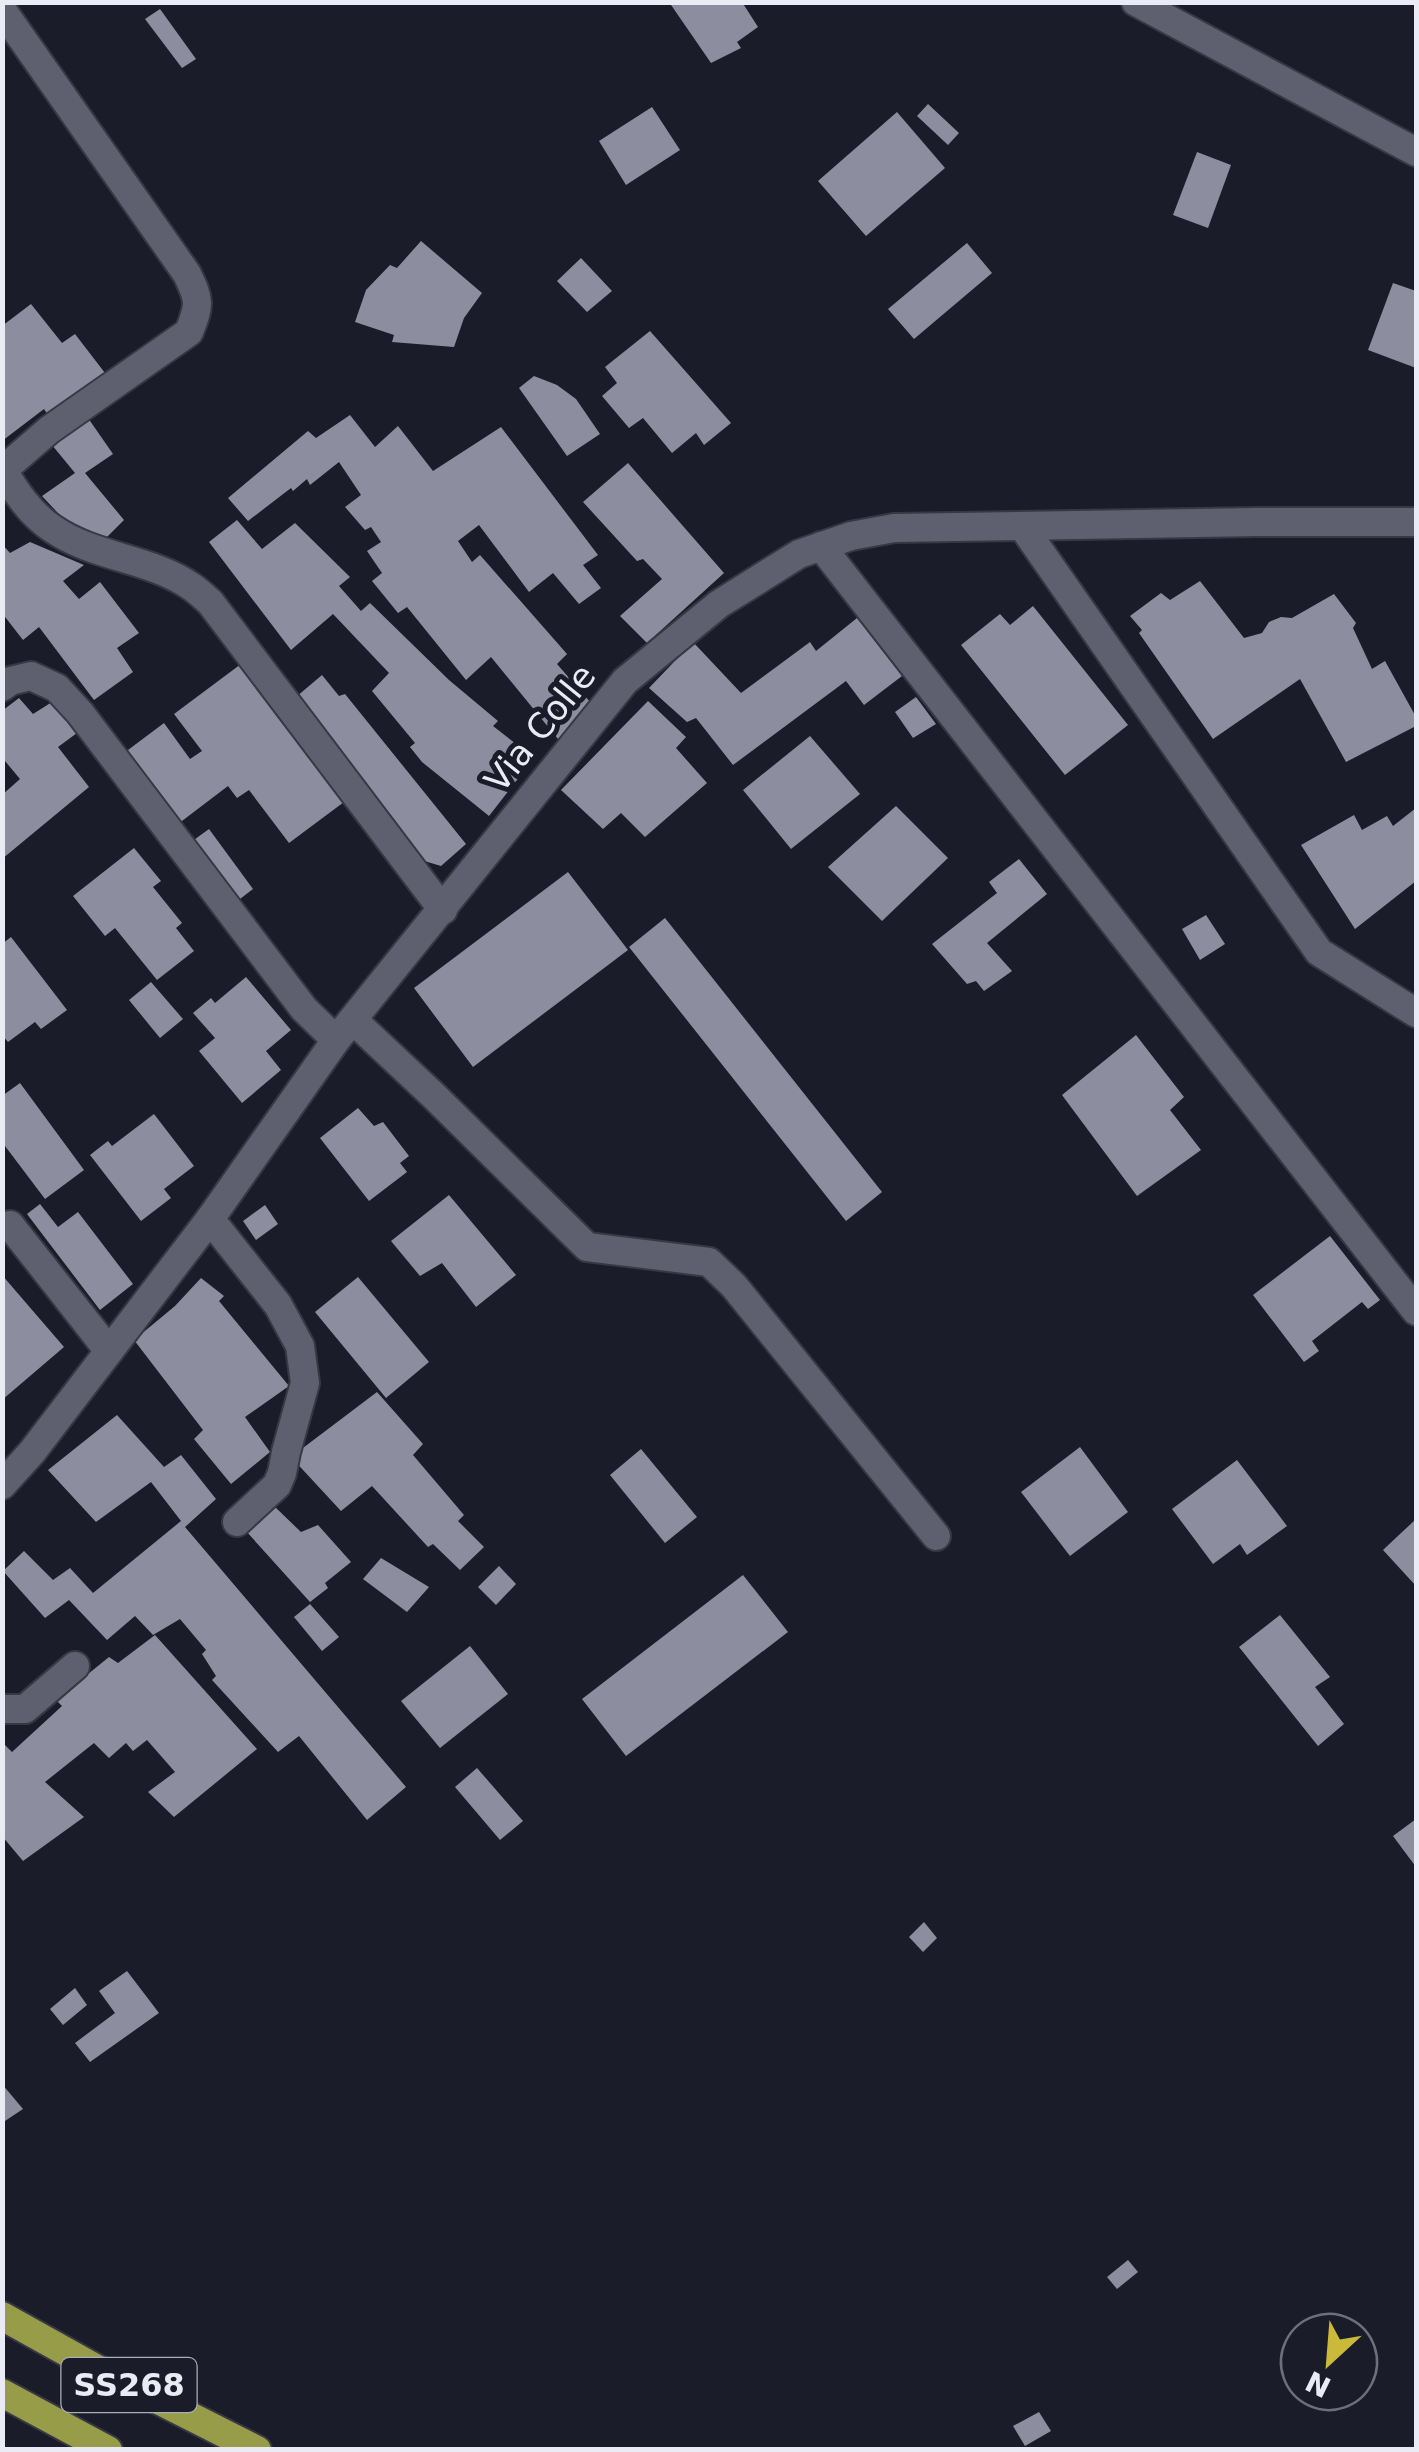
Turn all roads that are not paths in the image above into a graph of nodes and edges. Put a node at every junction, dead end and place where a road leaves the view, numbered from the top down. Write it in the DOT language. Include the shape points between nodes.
graph roads {
  1 [pos="1136,2"];
  2 [pos="2,10"];
  3 [pos="1416,152"];
  4 [pos="3,470"];
  5 [pos="1416,522"];
  6 [pos="1023,527"];
  7 [pos="821,546"];
  8 [pos="2,688"];
  9 [pos="443,910"];
  10 [pos="1416,1013"];
  11 [pos="345,1030"];
  12 [pos="210,1219"];
  13 [pos="10,1225"];
  14 [pos="1416,1311"];
  15 [pos="110,1351"];
  16 [pos="2,1486"];
  17 [pos="237,1522"];
  18 [pos="936,1536"];
  19 [pos="76,1666"];
  20 [pos="2,1709"];
  21 [pos="2,2316"];
  22 [pos="2,2393"];
  23 [pos="108,2450"];
  24 [pos="257,2450"];
  1 -- 3 [label="street"];
  2 -- 4 [label="street" via="188,274 198,308 190,332"];
  4 -- 9 [label="street" via="21,500 70,540 152,568 210,602"];
  5 -- 6 [label="street, Via Colle"];
  6 -- 7 [label="street, Via Colle" via="894,528"];
  6 -- 10 [label="street" via="1319,952"];
  7 -- 9 [label="street, Via Colle" via="718,604 625,680"];
  7 -- 14 [label="street"];
  8 -- 11 [label="street" via="30,676 57,688 304,1009"];
  9 -- 11 [label="street, Via Colle"];
  11 -- 12 [label="street, Via Colle"];
  11 -- 18 [label="street" via="434,1096 588,1247 709,1262"];
  12 -- 15 [label="street, Via Colle"];
  12 -- 17 [label="street" via="278,1305 300,1346 305,1383 276,1486"];
  13 -- 15 [label="street"];
  15 -- 16 [label="street, Via Colle"];
  19 -- 20 [label="street" via="25,1709"];
  21 -- 24 [label="highway, SS268"];
  22 -- 23 [label="highway, SS268"];
}
